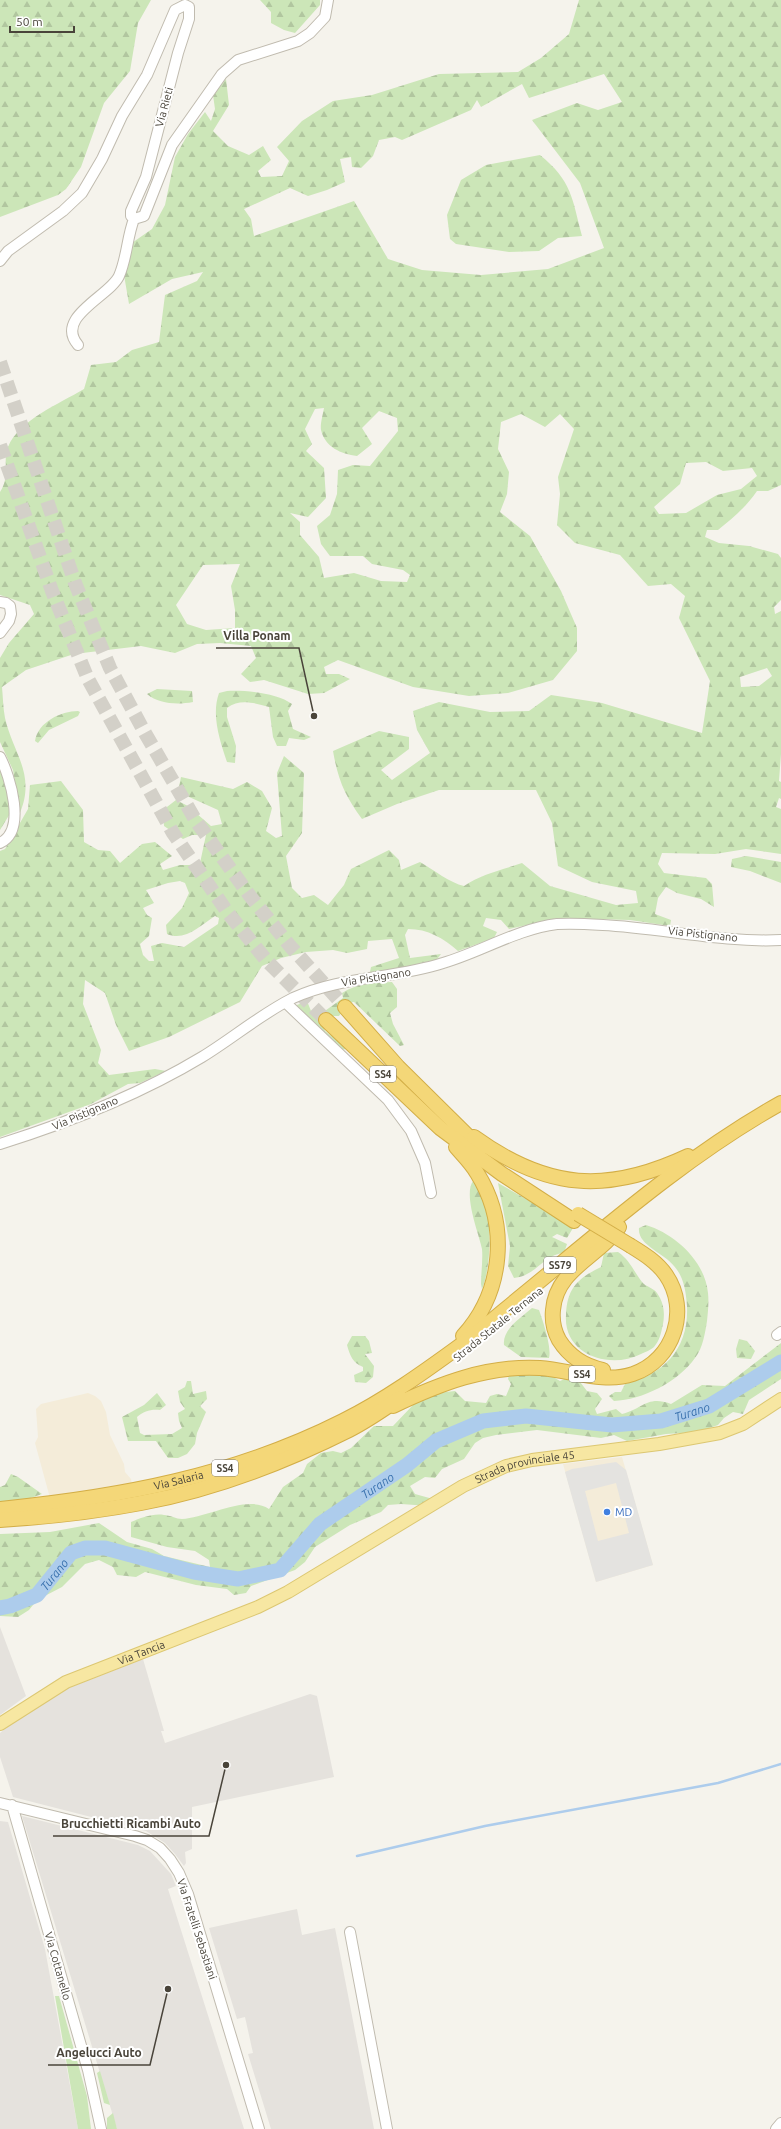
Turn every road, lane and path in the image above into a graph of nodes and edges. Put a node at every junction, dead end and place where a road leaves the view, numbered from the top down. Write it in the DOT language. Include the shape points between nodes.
graph roads {
  1 [pos="328,0"];
  2 [pos="134,219"];
  3 [pos="0,260"];
  4 [pos="78,345"];
  5 [pos="0,602"];
  6 [pos="0,633"];
  7 [pos="0,757"];
  8 [pos="0,843"];
  9 [pos="781,940"];
  10 [pos="286,1002"];
  11 [pos="345,1007"];
  12 [pos="326,1020"];
  13 [pos="781,1103"];
  14 [pos="446,1124"];
  15 [pos="718,1142"];
  16 [pos="0,1144"];
  17 [pos="690,1162"];
  18 [pos="431,1193"];
  19 [pos="620,1225"];
  20 [pos="629,1249"];
  21 [pos="429,1368"];
  22 [pos="781,1399"];
  23 [pos="372,1416"];
  24 [pos="0,1509"];
  25 [pos="0,1520"];
  26 [pos="288,1592"];
  27 [pos="0,1724"];
  28 [pos="0,1803"];
  29 [pos="12,1805"];
  30 [pos="350,1932"];
  31 [pos="781,2123"];
  32 [pos="101,2129"];
  33 [pos="260,2129"];
  34 [pos="387,2129"];
  35 [pos="776,2129"];
  1 -- 2 [label="street, Via Rieti" via="325,17 310,33 298,41 238,60 222,74 172,145 144,216"];
  2 -- 3 [label="street, Via Rieti" via="131,211 146,177 189,19 189,7 185,5 180,6 172,14 150,68 122,116 102,160 82,192 63,211 8,251"];
  2 -- 4 [label="street" via="119,276 112,286 79,315 72,329"];
  5 -- 6 [label="street" via="10,606 11,614"];
  7 -- 8 [label="street" via="8,771 14,810 11,832"];
  9 -- 10 [label="street, Via Pistignano" via="714,936 633,926 557,924 530,931 443,963 407,973 336,983 309,991"];
  10 -- 16 [label="street, Via Pistignano" via="201,1058 164,1077 85,1115"];
  10 -- 18 [label="street" via="388,1100 411,1131 425,1163"];
  11 -- 14 [label="highway, SS4"];
  12 -- 14 [label="highway, SS4"];
  13 -- 15 [label="highway, Strada Statale Ternana / SS79"];
  14 -- 15 [label="highway" via="517,1164 553,1177 575,1180 624,1179 643,1174"];
  14 -- 20 [label="highway" via="502,1174"];
  14 -- 21 [label="highway, SS4" via="487,1191 496,1217 499,1256 488,1295 473,1324"];
  15 -- 17 [label="highway, Strada Statale Ternana / SS79"];
  17 -- 19 [label="highway, Strada Statale Ternana / SS79" via="663,1189"];
  17 -- 21 [label="highway, Strada Statale Ternana / SS79" via="660,1183"];
  19 -- 20 [label="highway" via="612,1237 564,1279 554,1305 554,1325 562,1344 576,1359 594,1368 618,1370 640,1364 658,1349 669,1326 670,1305 664,1285"];
  19 -- 23 [label="highway, Strada Statale Ternana / SS79" via="440,1370"];
  20 -- 23 [label="highway, SS4" via="653,1260 663,1271 670,1282 677,1305 676,1327 670,1342 661,1356 649,1366 634,1373 612,1377 542,1368 489,1371 433,1387"];
  21 -- 24 [label="highway, Via Salaria / SS4" via="343,1420 255,1458 198,1476 140,1490"];
  22 -- 26 [label="main road, Strada provinciale 45" via="743,1424 720,1433 660,1444 538,1459 506,1466 463,1486"];
  23 -- 25 [label="highway, Via Salaria / SS4" via="350,1430 266,1466 200,1488 134,1504 64,1515"];
  26 -- 27 [label="main road, Via Tancia" via="258,1607 66,1682"];
  28 -- 29 [label="street, Via Fratelli Sebastiani"];
  29 -- 32 [label="street, Via Cottanello" via="88,2070"];
  29 -- 33 [label="street, Via Fratelli Sebastiani" via="136,1836 160,1848 170,1859 180,1873 188,1894"];
  30 -- 34 [label="street"];
  31 -- 35 [label="street"];
}
